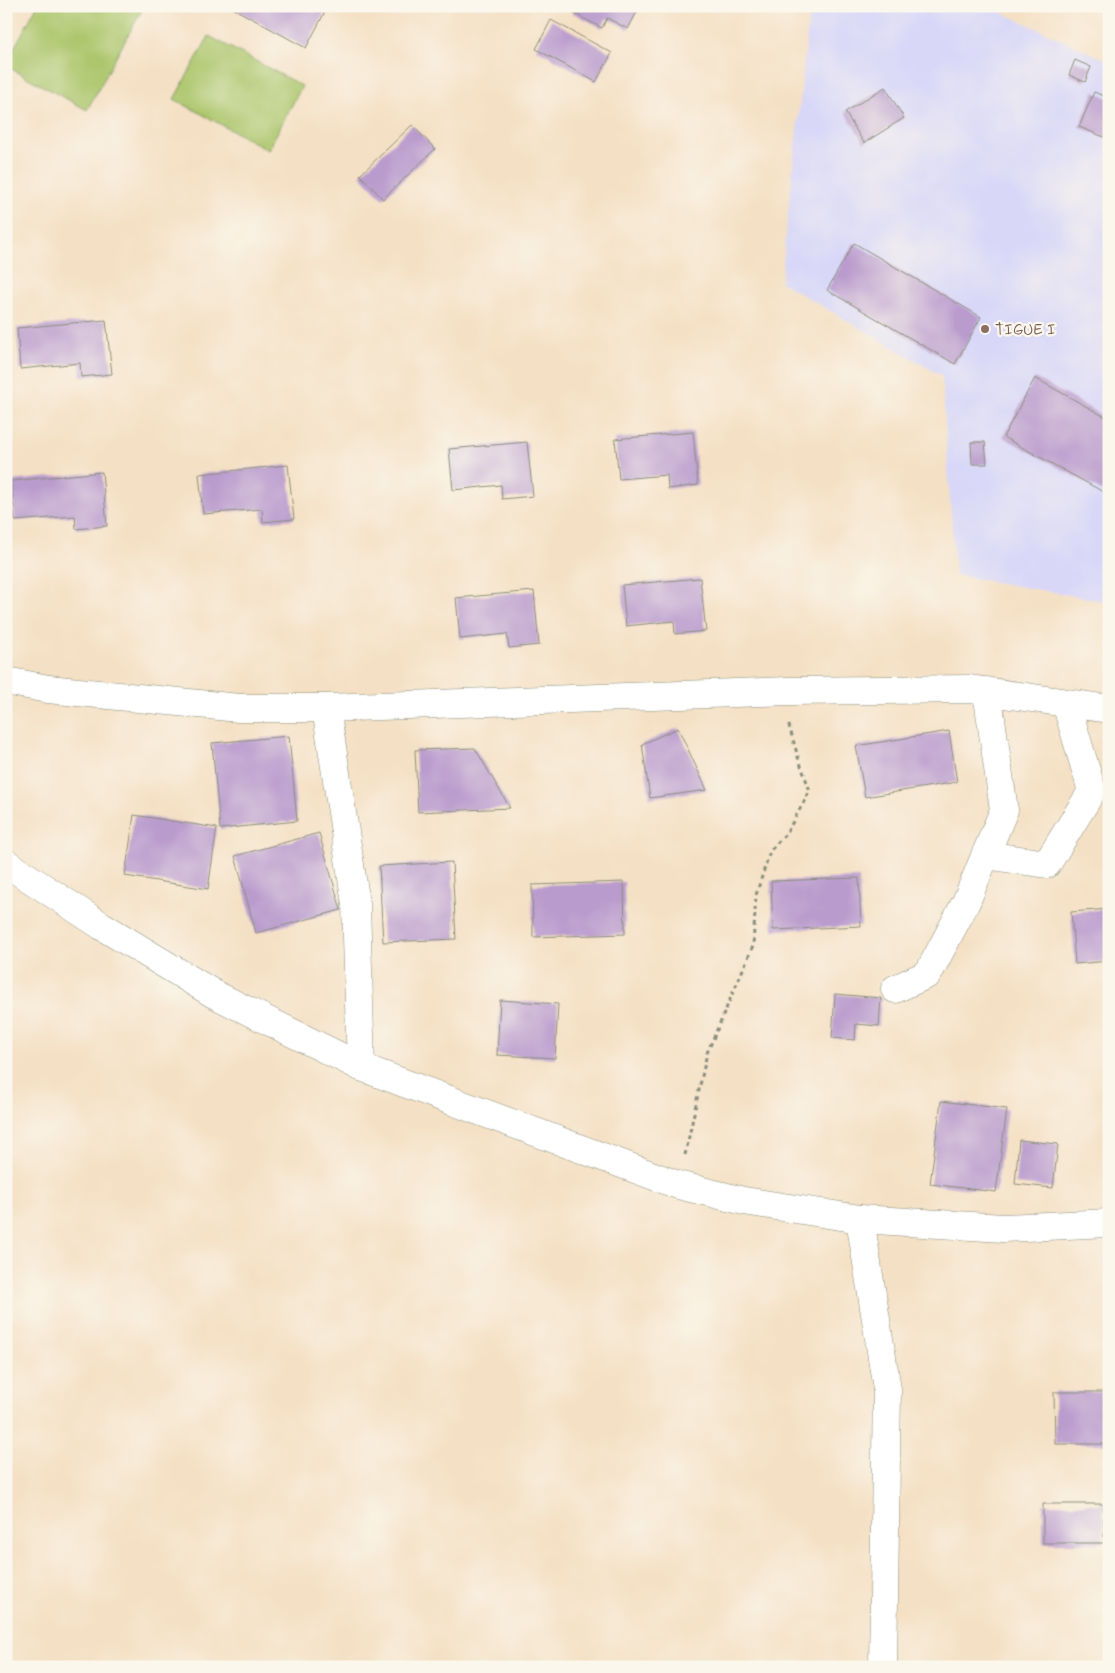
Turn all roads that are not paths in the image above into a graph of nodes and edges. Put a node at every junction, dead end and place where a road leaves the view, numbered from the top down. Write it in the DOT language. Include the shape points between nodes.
graph roads {
  1 [pos="6,681"];
  2 [pos="987,691"];
  3 [pos="1066,703"];
  4 [pos="326,708"];
  5 [pos="1109,709"];
  6 [pos="1101,789"];
  7 [pos="985,855"];
  8 [pos="6,863"];
  9 [pos="895,989"];
  10 [pos="361,1066"];
  11 [pos="860,1219"];
  12 [pos="1109,1223"];
  13 [pos="883,1667"];
  1 -- 4 [label="street" via="48,689 239,708"];
  2 -- 3 [label="street"];
  2 -- 4 [label="street" via="789,691"];
  2 -- 7 [label="street" via="1004,810"];
  3 -- 5 [label="street"];
  3 -- 6 [label="street"];
  4 -- 10 [label="street" via="356,904"];
  6 -- 7 [label="street" via="1047,864"];
  7 -- 9 [label="street" via="966,902 928,974"];
  8 -- 10 [label="street" via="214,994"];
  10 -- 11 [label="street" via="678,1185 744,1201"];
  11 -- 12 [label="street" via="1003,1228"];
  11 -- 13 [label="street" via="887,1389"];
}
